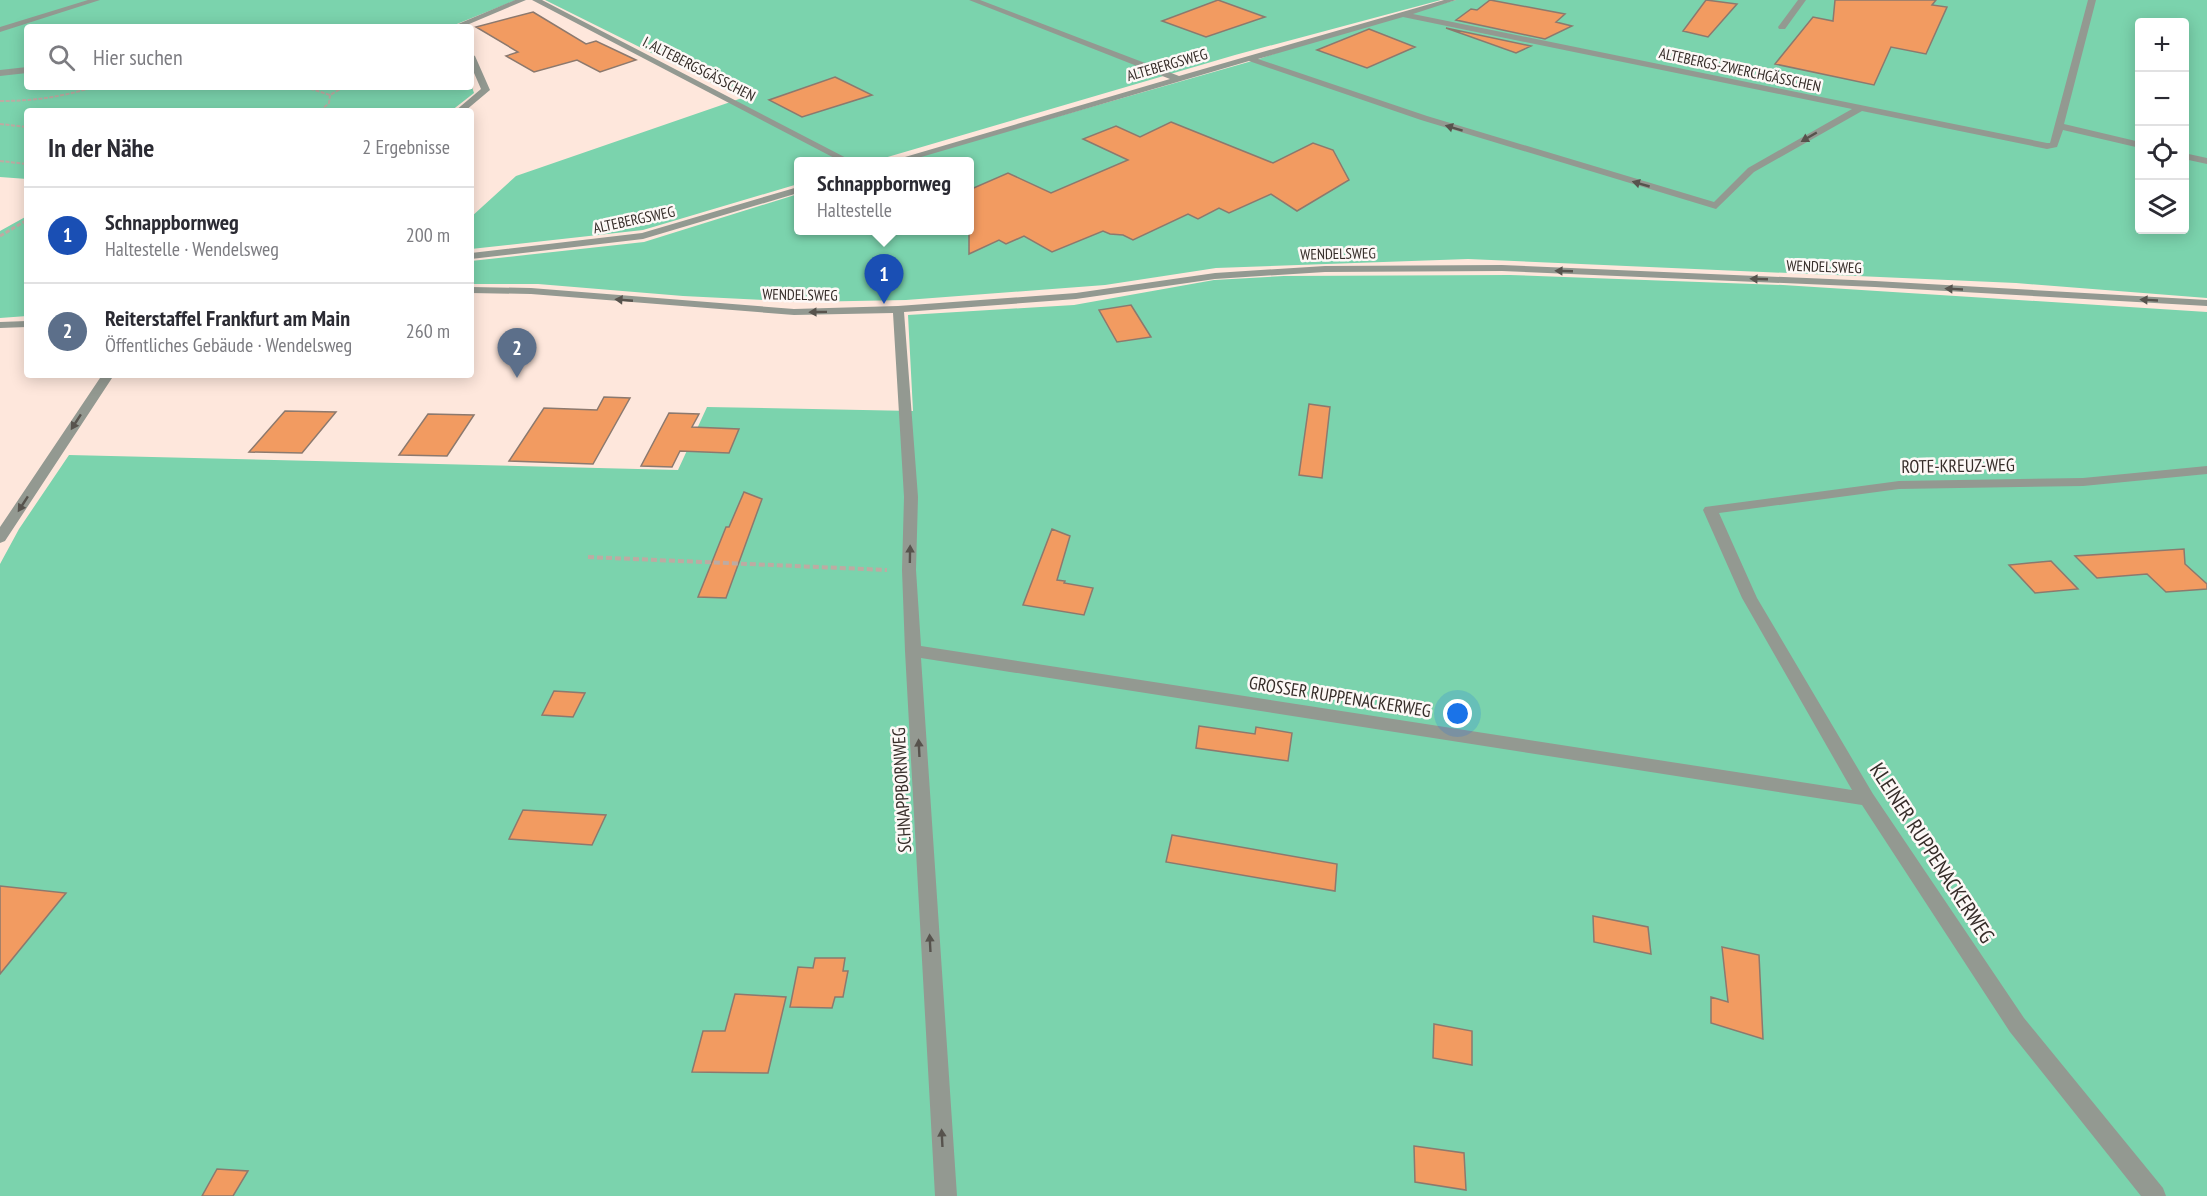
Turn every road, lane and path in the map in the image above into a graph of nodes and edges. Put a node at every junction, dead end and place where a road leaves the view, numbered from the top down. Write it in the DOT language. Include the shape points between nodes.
graph roads {
  1 [pos="96,0"];
  2 [pos="522,0"];
  3 [pos="536,0"];
  4 [pos="973,0"];
  5 [pos="1452,0"];
  6 [pos="1802,0"];
  7 [pos="2092,0"];
  8 [pos="1402,14"];
  9 [pos="464,24"];
  10 [pos="1782,27"];
  11 [pos="0,30"];
  12 [pos="1248,58"];
  13 [pos="474,63"];
  14 [pos="24,70"];
  15 [pos="0,73"];
  16 [pos="1176,78"];
  17 [pos="85,90"];
  18 [pos="314,90"];
  19 [pos="339,90"];
  20 [pos="330,95"];
  21 [pos="0,100"];
  22 [pos="323,108"];
  23 [pos="463,108"];
  24 [pos="1860,108"];
  25 [pos="0,124"];
  26 [pos="2059,126"];
  27 [pos="24,127"];
  28 [pos="2135,144"];
  29 [pos="840,157"];
  30 [pos="909,157"];
  31 [pos="2189,157"];
  32 [pos="0,161"];
  33 [pos="2207,161"];
  34 [pos="24,164"];
  35 [pos="794,191"];
  36 [pos="24,222"];
  37 [pos="0,236"];
  38 [pos="474,256"];
  39 [pos="474,290"];
  40 [pos="2207,303"];
  41 [pos="898,309"];
  42 [pos="24,324"];
  43 [pos="0,326"];
  44 [pos="106,378"];
  45 [pos="2207,470"];
  46 [pos="1710,510"];
  47 [pos="0,538"];
  48 [pos="588,557"];
  49 [pos="909,570"];
  50 [pos="913,651"];
  51 [pos="1867,799"];
  52 [pos="946,1196"];
  53 [pos="2155,1196"];
  1 -- 11 [label="street"];
  2 -- 9 [label="street"];
  3 -- 29 [label="street, I. ALTEBERGSGÄSSCHEN"];
  4 -- 16 [label="street"];
  5 -- 8 [label="street, ALTEBERGSWEG"];
  6 -- 10 [label="street"];
  7 -- 26 [label="street"];
  8 -- 12 [label="street, ALTEBERGSWEG"];
  8 -- 24 [label="street, ALTEBERGS-ZWERCHGÄSSCHEN"];
  12 -- 16 [label="street, ALTEBERGSWEG"];
  24 -- 12 [label="street, one-way" via="1751,170 1716,206 1435,122"];
  13 -- 23 [label="street" via="486,90"];
  14 -- 15 [label="street"];
  16 -- 30 [label="street, ALTEBERGSWEG"];
  17 -- 21 [label="path" via="34,101"];
  18 -- 20 [label="path"];
  19 -- 20 [label="path"];
  20 -- 22 [label="path"];
  24 -- 26 [label="street, ALTEBERGS-ZWERCHGÄSSCHEN" via="2037,146 2054,145"];
  25 -- 27 [label="path"];
  26 -- 28 [label="street"];
  31 -- 33 [label="street"];
  32 -- 34 [label="path"];
  35 -- 38 [label="street, ALTEBERGSWEG" via="643,236"];
  36 -- 37 [label="path"];
  41 -- 39 [label="street, WENDELSWEG, one-way" via="794,312"];
  40 -- 41 [label="street, WENDELSWEG, one-way" via="1502,268 1254,272 1087,295"];
  49 -- 41 [label="street, SCHNAPPBORNWEG, one-way" via="910,497"];
  42 -- 43 [label="street"];
  44 -- 47 [label="street, one-way"];
  45 -- 46 [label="street, ROTE-KREUZ-WEG" via="2083,482 1899,485"];
  46 -- 51 [label="street, KLEINER RUPPENACKERWEG" via="1750,598"];
  48 -- 49 [label="path"];
  49 -- 50 [label="street, SCHNAPPBORNWEG"];
  50 -- 51 [label="street, GROSSER RUPPENACKERWEG"];
  52 -- 50 [label="street, SCHNAPPBORNWEG, one-way"];
  51 -- 53 [label="street, KLEINER RUPPENACKERWEG" via="2017,1025"];
}
